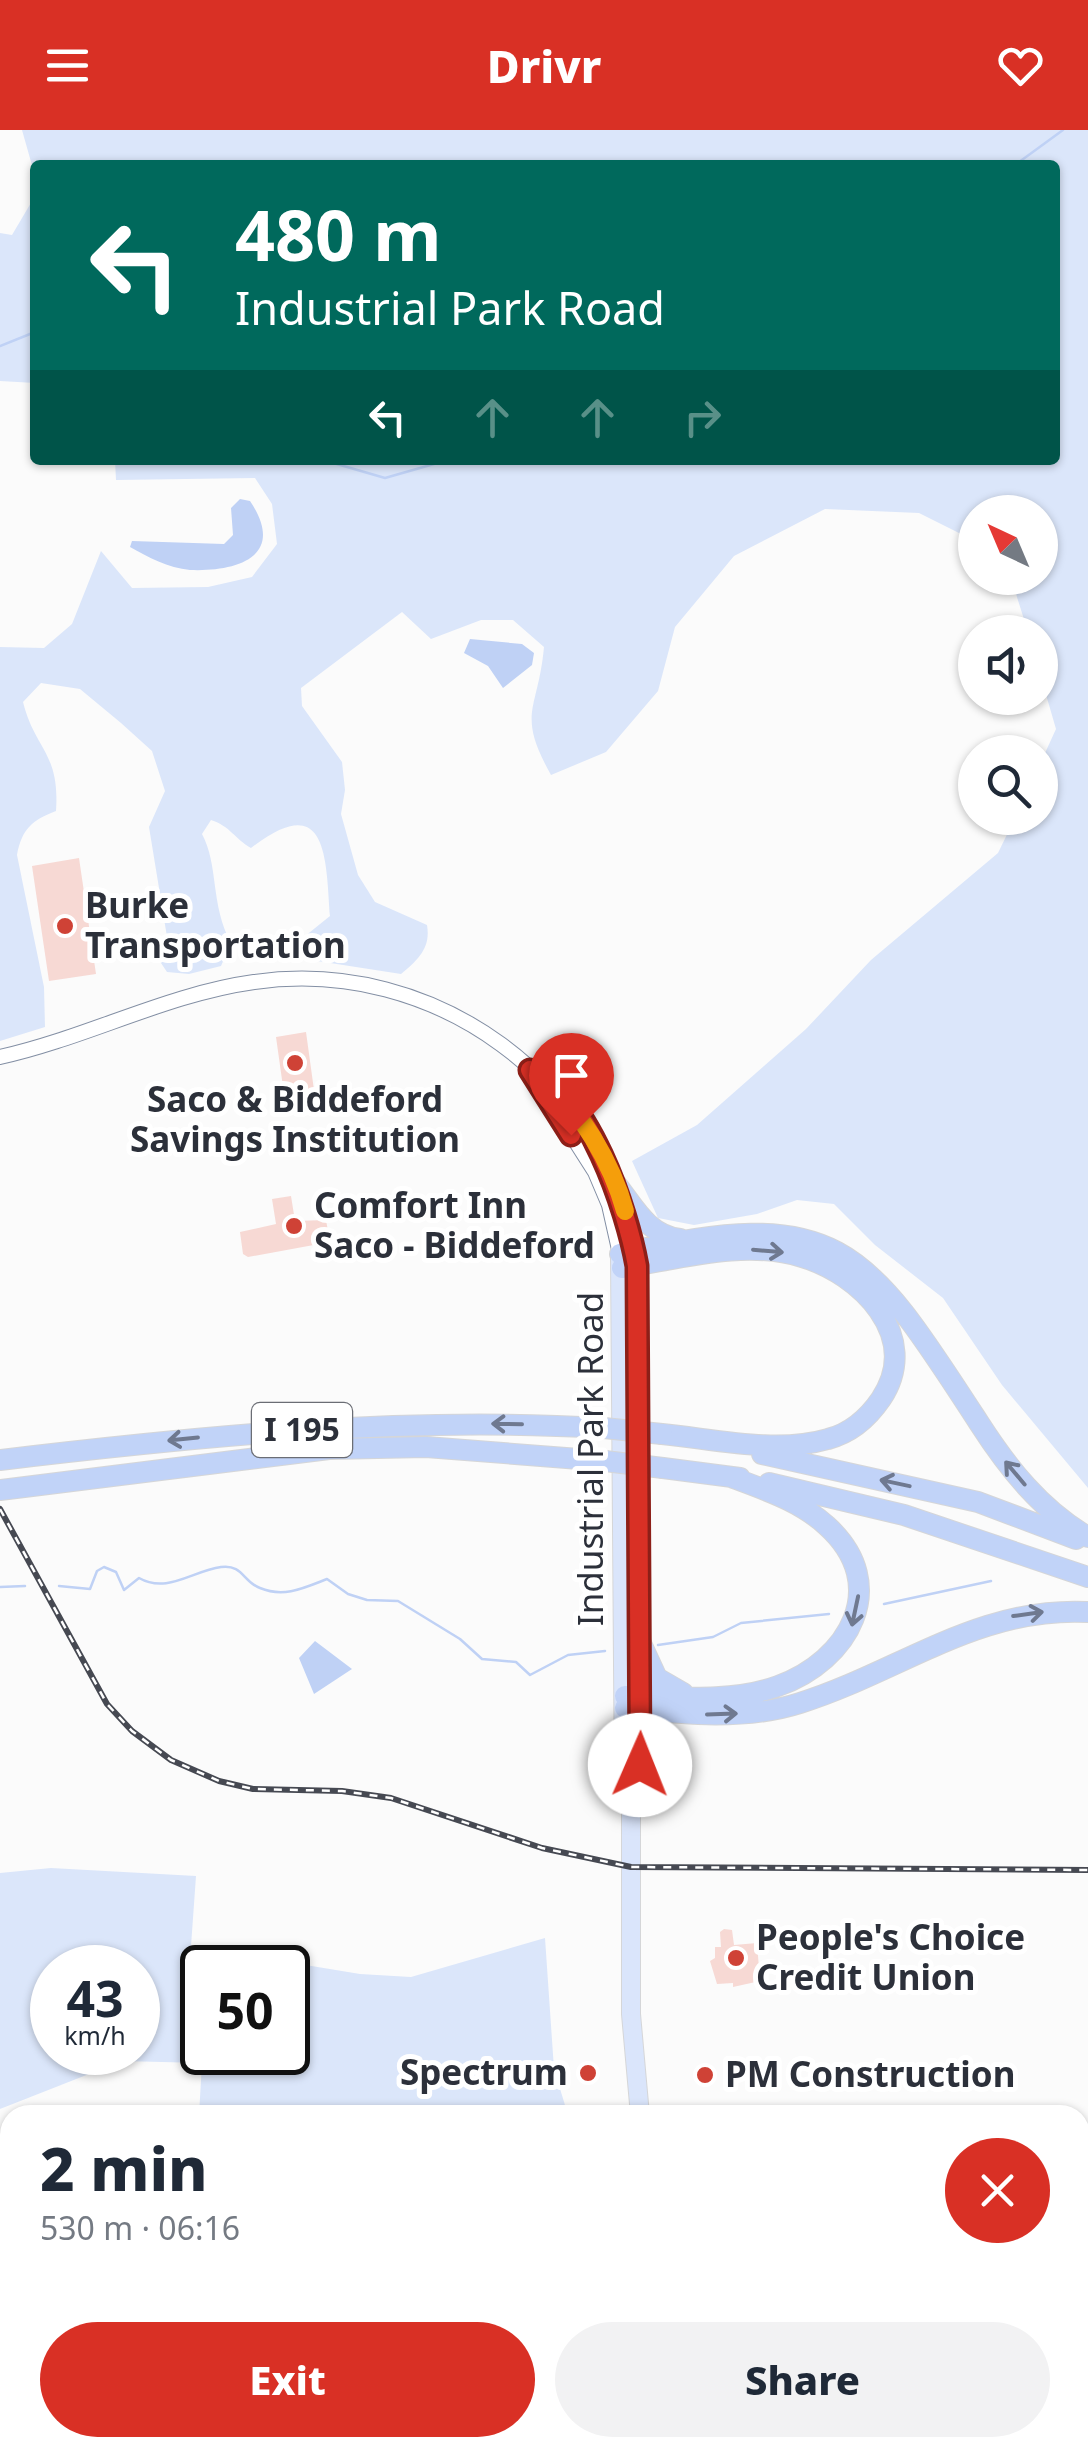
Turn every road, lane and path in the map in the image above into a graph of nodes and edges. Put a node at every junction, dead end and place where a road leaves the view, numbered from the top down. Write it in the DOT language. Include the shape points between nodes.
graph roads {
  1 [pos="0,1057"];
  2 [pos="530,1070"];
  3 [pos="618,1185"];
  4 [pos="697,1239"];
  5 [pos="628,1260"];
  6 [pos="662,1434"];
  7 [pos="0,1460"];
  8 [pos="732,1477"];
  9 [pos="0,1492"];
  10 [pos="1088,1540"];
  11 [pos="1088,1576"];
  12 [pos="1088,1612"];
  13 [pos="639,1639"];
  14 [pos="705,1696"];
  15 [pos="633,1703"];
  16 [pos="639,2105"];
  1 -- 2 [label="street, Industrial Park Road" via="207,992 300,978 360,984 424,1001 472,1026"];
  2 -- 3 [label="street, Industrial Park Road" via="574,1112"];
  2 -- 5 [label="street, Industrial Park Road" via="594,1172"];
  3 -- 4 [label="highway" via="660,1234"];
  3 -- 5 [label="street, Industrial Park Road"];
  4 -- 5 [label="highway"];
  10 -- 4 [label="highway, one-way" via="1018,1478 904,1310 869,1271 836,1251 786,1235 739,1232"];
  5 -- 6 [label="highway, one-way" via="749,1250 804,1257 868,1294 892,1338 886,1392 861,1422 830,1439 771,1444"];
  5 -- 13 [label="main road, Industrial Park Road"];
  5 -- 15 [label="main road, Industrial Park Road"];
  6 -- 7 [label="highway, I 195, one-way, bridge" via="415,1423"];
  10 -- 6 [label="highway, I 195, one-way" via="978,1502"];
  8 -- 9 [label="highway, I 195, bridge" via="605,1461 359,1448"];
  8 -- 11 [label="highway, I 195" via="904,1515"];
  8 -- 14 [label="highway, one-way" via="782,1496 827,1526 848,1554 859,1598 848,1635 812,1670 761,1691"];
  15 -- 12 [label="highway, one-way" via="710,1714 778,1709 975,1626 1023,1614"];
  13 -- 14 [label="highway" via="664,1684"];
  13 -- 15 [label="main road, Industrial Park Road"];
  14 -- 15 [label="highway"];
  15 -- 16 [label="main road, Industrial Park Road" via="624,1798 631,1808 631,2014"];
}
